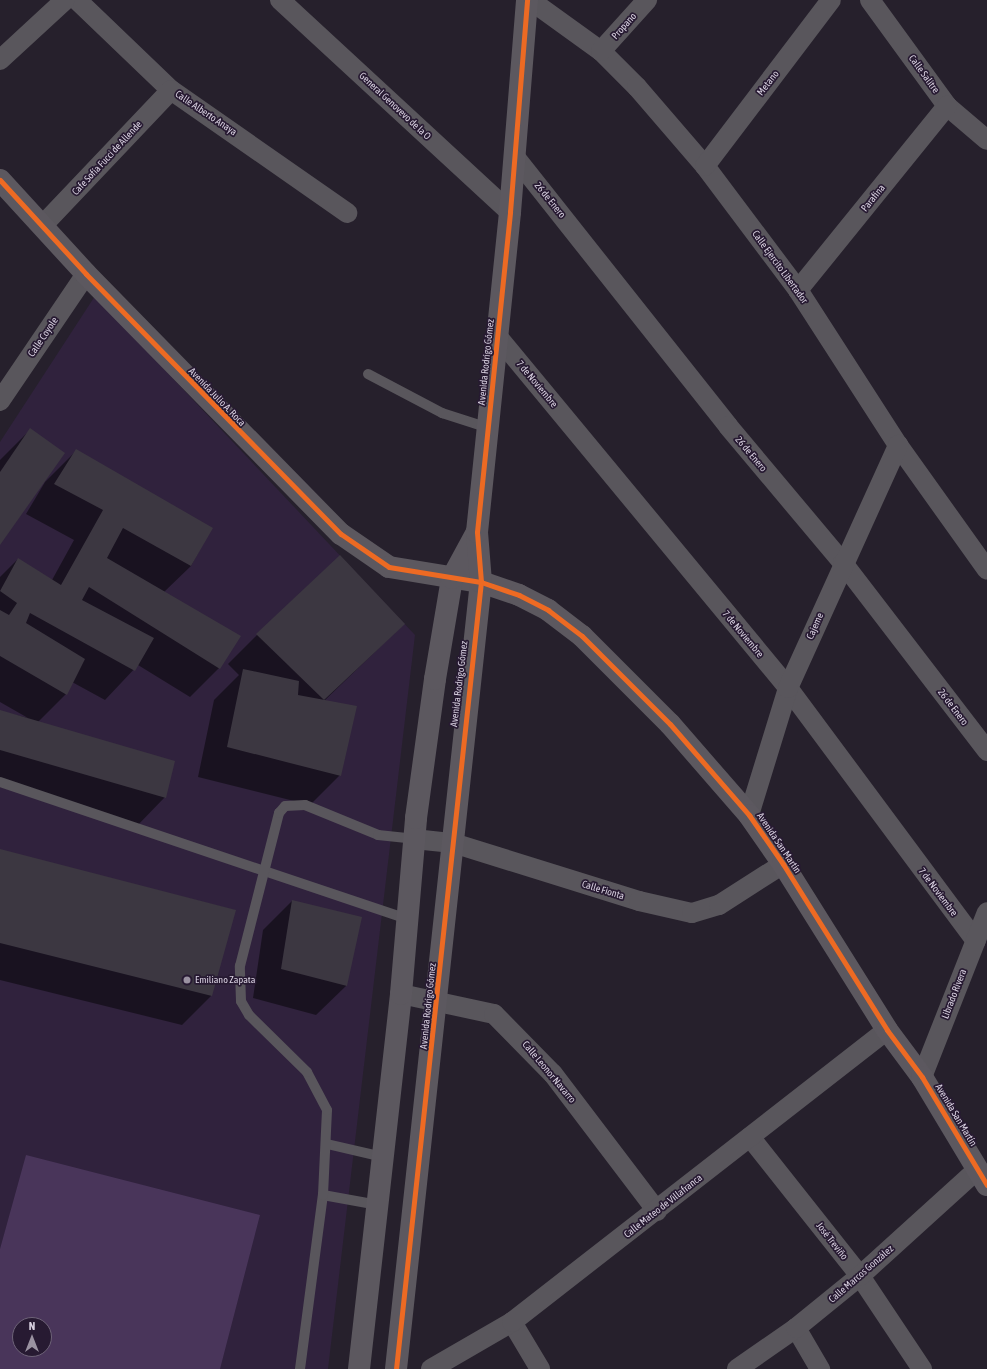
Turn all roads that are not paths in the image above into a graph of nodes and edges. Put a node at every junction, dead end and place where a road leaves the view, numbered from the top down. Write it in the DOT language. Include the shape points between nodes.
graph roads {
  1 [pos="65,0"];
  2 [pos="77,0"];
  3 [pos="280,0"];
  4 [pos="527,0"];
  5 [pos="530,0"];
  6 [pos="647,0"];
  7 [pos="830,0"];
  8 [pos="870,0"];
  9 [pos="601,51"];
  10 [pos="0,60"];
  11 [pos="171,90"];
  12 [pos="948,106"];
  13 [pos="987,140"];
  14 [pos="515,157"];
  15 [pos="705,166"];
  16 [pos="0,180"];
  17 [pos="510,212"];
  18 [pos="347,213"];
  19 [pos="42,226"];
  20 [pos="86,274"];
  21 [pos="798,290"];
  22 [pos="498,337"];
  23 [pos="368,374"];
  24 [pos="0,401"];
  25 [pos="489,428"];
  26 [pos="898,444"];
  27 [pos="477,532"];
  28 [pos="842,563"];
  29 [pos="987,570"];
  30 [pos="452,578"];
  31 [pos="481,582"];
  32 [pos="788,688"];
  33 [pos="987,751"];
  34 [pos="0,782"];
  35 [pos="748,815"];
  36 [pos="414,839"];
  37 [pos="453,843"];
  38 [pos="783,864"];
  39 [pos="264,870"];
  40 [pos="987,912"];
  41 [pos="407,919"];
  42 [pos="976,941"];
  43 [pos="401,994"];
  44 [pos="438,999"];
  45 [pos="887,1030"];
  46 [pos="922,1077"];
  47 [pos="750,1137"];
  48 [pos="327,1144"];
  49 [pos="383,1157"];
  50 [pos="983,1177"];
  51 [pos="323,1195"];
  52 [pos="378,1205"];
  53 [pos="657,1211"];
  54 [pos="860,1276"];
  55 [pos="512,1322"];
  56 [pos="796,1328"];
  57 [pos="300,1369"];
  58 [pos="359,1369"];
  59 [pos="396,1369"];
  60 [pos="431,1369"];
  61 [pos="540,1369"];
  62 [pos="737,1369"];
  63 [pos="820,1369"];
  64 [pos="922,1369"];
  1 -- 10 [label="street"];
  2 -- 11 [label="street, Calle Alberto Anaya"];
  3 -- 17 [label="street, General Genovevo de la O"];
  4 -- 14 [label="street, Avenida Rodrigo Gómez"];
  5 -- 9 [label="street, Calle Ejercito Libertador"];
  6 -- 9 [label="street, Propano"];
  7 -- 15 [label="street, Metano"];
  8 -- 12 [label="street, Calle Salitre"];
  9 -- 15 [label="street, Calle Ejercito Libertador" via="637,87"];
  11 -- 18 [label="street, Calle Alberto Anaya"];
  11 -- 19 [label="street, Cafe Sofía Fucci de Allende"];
  12 -- 13 [label="street, Calle Salitre"];
  12 -- 21 [label="street, Parafina"];
  14 -- 17 [label="street, Avenida Rodrigo Gómez"];
  14 -- 28 [label="street, 26 de Enero" via="728,426"];
  15 -- 21 [label="street, Calle Ejercito Libertador"];
  16 -- 19 [label="street, Avenida Julio A. Roca"];
  17 -- 22 [label="street, Avenida Rodrigo Gómez"];
  19 -- 20 [label="street, Avenida Julio A. Roca"];
  20 -- 24 [label="street, Calle Coyole"];
  20 -- 30 [label="street, Avenida Julio A. Roca" via="341,534 389,567"];
  21 -- 26 [label="street, Calle Ejercito Libertador"];
  22 -- 25 [label="street, Avenida Rodrigo Gómez"];
  22 -- 32 [label="street, 7 de Noviembre"];
  23 -- 25 [label="lane" via="442,413"];
  25 -- 27 [label="street, Avenida Rodrigo Gómez"];
  26 -- 28 [label="street, Cajeme"];
  26 -- 29 [label="street, Calle Ejercito Libertador"];
  27 -- 30 [label="street, Avenida Rodrigo Gómez"];
  27 -- 31 [label="street, Avenida Rodrigo Gómez"];
  28 -- 32 [label="street, Cajeme"];
  28 -- 33 [label="street, 26 de Enero"];
  30 -- 31 [label="street, Avenida Julio A. Roca"];
  30 -- 36 [label="street, Avenida Rodrigo Gómez"];
  31 -- 35 [label="street, Avenida San Martín" via="519,595 548,610 582,636 670,724"];
  31 -- 37 [label="street, Avenida Rodrigo Gómez"];
  32 -- 35 [label="street, Cajeme"];
  32 -- 42 [label="street, 7 de Noviembre"];
  34 -- 39 [label="lane"];
  35 -- 38 [label="street, Avenida San Martín"];
  36 -- 37 [label="street, Calle Fionta"];
  36 -- 39 [label="lane" via="378,835 295,803 278,813"];
  36 -- 41 [label="street, Avenida Rodrigo Gómez"];
  37 -- 38 [label="street, Calle Fionta" via="645,903 692,913 719,905"];
  37 -- 44 [label="street, Avenida Rodrigo Gómez"];
  38 -- 45 [label="street, Avenida San Martín"];
  39 -- 41 [label="lane"];
  39 -- 48 [label="lane" via="240,966 241,1001 249,1015 307,1072 320,1091 327,1110"];
  40 -- 42 [label="street, Librado Rivera"];
  41 -- 43 [label="street, Avenida Rodrigo Gómez"];
  42 -- 46 [label="street, Librado Rivera"];
  43 -- 44 [label="street, Calle Leonor Navarro"];
  43 -- 49 [label="street, Avenida Rodrigo Gómez"];
  44 -- 53 [label="street, Calle Leonor Navarro" via="494,1014 522,1039 553,1074"];
  44 -- 59 [label="street, Avenida Rodrigo Gómez"];
  45 -- 46 [label="street, Avenida San Martín"];
  45 -- 47 [label="street, Calle Mateo de Villafranca"];
  46 -- 50 [label="street, Avenida San Martín"];
  47 -- 53 [label="street, Calle Mateo de Villafranca"];
  47 -- 54 [label="street, José Treviño"];
  48 -- 49 [label="lane"];
  48 -- 51 [label="lane"];
  49 -- 52 [label="street, Avenida Rodrigo Gómez"];
  50 -- 54 [label="street, Calle Marcos González"];
  51 -- 52 [label="lane"];
  51 -- 57 [label="lane"];
  52 -- 58 [label="street, Avenida Rodrigo Gómez"];
  53 -- 55 [label="street, Calle Mateo de Villafranca"];
  54 -- 56 [label="street, Calle Marcos González"];
  54 -- 64 [label="street, José Treviño"];
  55 -- 60 [label="street, Calle Mateo de Villafranca"];
  55 -- 61 [label="street"];
  56 -- 62 [label="street, Calle Marcos González"];
  56 -- 63 [label="street"];
}
